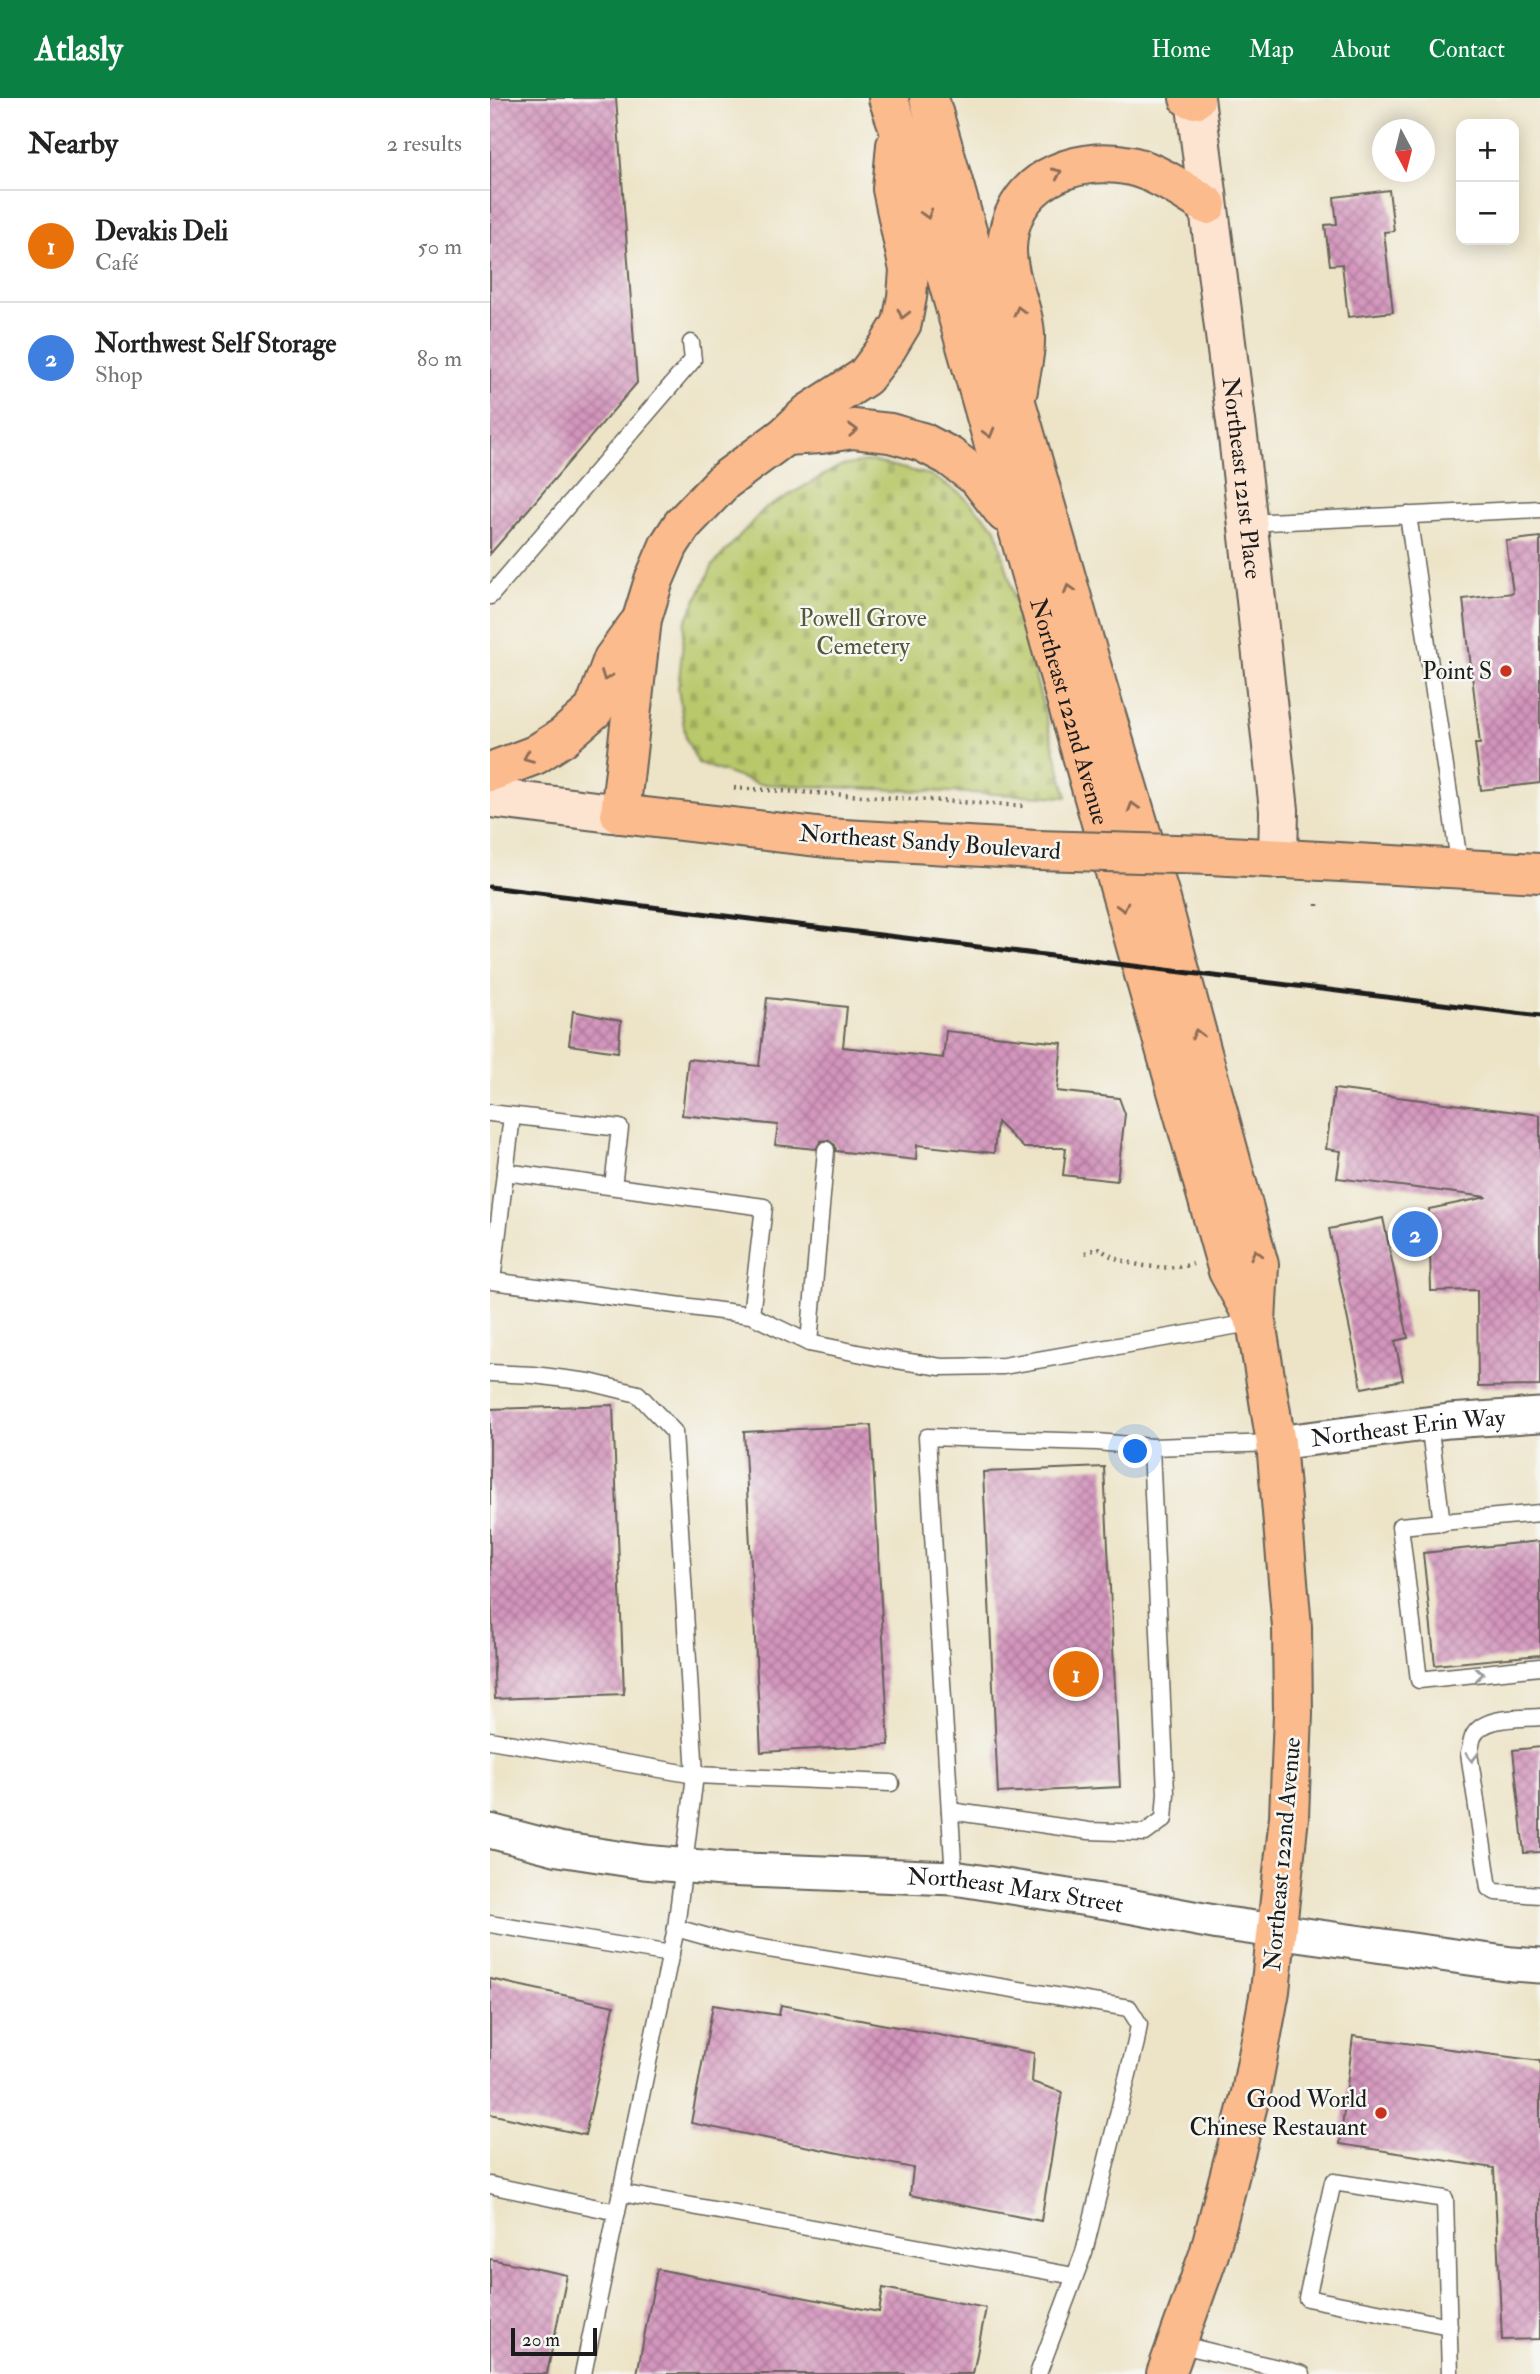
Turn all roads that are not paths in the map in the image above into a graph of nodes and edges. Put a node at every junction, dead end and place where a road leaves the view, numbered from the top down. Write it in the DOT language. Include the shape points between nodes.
graph roads {
  1 [pos="929,98"];
  2 [pos="1193,98"];
  3 [pos="893,112"];
  4 [pos="1207,205"];
  5 [pos="691,343"];
  6 [pos="1016,402"];
  7 [pos="785,436"];
  8 [pos="1540,509"];
  9 [pos="1408,515"];
  10 [pos="1247,523"];
  11 [pos="1016,528"];
  12 [pos="490,596"];
  13 [pos="642,619"];
  14 [pos="490,772"];
  15 [pos="490,798"];
  16 [pos="620,814"];
  17 [pos="1278,859"];
  18 [pos="1460,869"];
  19 [pos="1540,873"];
  20 [pos="490,1113"];
  21 [pos="512,1116"];
  22 [pos="826,1150"];
  23 [pos="505,1172"];
  24 [pos="613,1186"];
  25 [pos="491,1281"];
  26 [pos="751,1315"];
  27 [pos="1256,1322"];
  28 [pos="808,1343"];
  29 [pos="490,1373"];
  30 [pos="1540,1415"];
  31 [pos="1429,1423"];
  32 [pos="1276,1443"];
  33 [pos="1151,1447"];
  34 [pos="1540,1513"];
  35 [pos="1442,1522"];
  36 [pos="1540,1667"];
  37 [pos="1540,1717"];
  38 [pos="490,1740"];
  39 [pos="695,1774"];
  40 [pos="891,1783"];
  41 [pos="950,1811"];
  42 [pos="490,1831"];
  43 [pos="684,1866"];
  44 [pos="954,1878"];
  45 [pos="1540,1895"];
  46 [pos="490,1924"];
  47 [pos="676,1927"];
  48 [pos="1277,1931"];
  49 [pos="671,1954"];
  50 [pos="1540,1966"];
  51 [pos="490,2185"];
  52 [pos="621,2193"];
  53 [pos="617,2212"];
  54 [pos="1074,2277"];
  55 [pos="1449,2326"];
  56 [pos="1172,2359"];
  57 [pos="583,2374"];
  58 [pos="1038,2374"];
  59 [pos="1302,2374"];
  60 [pos="1450,2374"];
  1 -- 6 [label="main road, Northeast 122nd Avenue"];
  2 -- 4 [label="street, Northeast 121st Place"];
  3 -- 7 [label="main road, one-way" via="892,189 909,270 902,324 865,377 809,413"];
  3 -- 11 [label="main road, Northeast 122nd Avenue, one-way" via="940,254"];
  6 -- 4 [label="main road, one-way" via="1026,337 1007,248 1023,198 1045,179 1070,167 1104,162 1134,167"];
  4 -- 10 [label="street, Northeast 121st Place"];
  5 -- 12 [label="lane" via="693,360"];
  27 -- 6 [label="main road, Northeast 122nd Avenue, one-way" via="1259,1265 1160,896"];
  7 -- 11 [label="main road, one-way" via="853,429 922,442 978,478"];
  7 -- 13 [label="main road" via="724,481 682,525 654,580"];
  8 -- 9 [label="lane"];
  9 -- 10 [label="lane"];
  9 -- 18 [label="lane"];
  10 -- 17 [label="street, Northeast 121st Place" via="1279,810"];
  11 -- 27 [label="main road, Northeast 122nd Avenue, one-way" via="1228,1270"];
  13 -- 14 [label="main road, one-way" via="613,659 594,710 536,755"];
  13 -- 16 [label="main road"];
  15 -- 16 [label="street, Northeast Sandy Boulevard"];
  16 -- 17 [label="main road, Northeast Sandy Boulevard, bridge" via="826,838"];
  17 -- 18 [label="main road, Northeast Sandy Boulevard"];
  18 -- 19 [label="main road, Northeast Sandy Boulevard"];
  20 -- 21 [label="lane"];
  21 -- 23 [label="lane"];
  21 -- 24 [label="lane" via="620,1128"];
  22 -- 28 [label="lane"];
  23 -- 24 [label="lane"];
  23 -- 25 [label="lane"];
  24 -- 26 [label="lane" via="764,1207"];
  25 -- 26 [label="lane"];
  26 -- 28 [label="lane"];
  27 -- 28 [label="lane" via="1003,1366 941,1367"];
  27 -- 32 [label="main road, Northeast 122nd Avenue"];
  29 -- 39 [label="lane" via="589,1382 638,1394 674,1432"];
  30 -- 31 [label="street, Northeast Erin Way"];
  31 -- 32 [label="street, Northeast Erin Way"];
  31 -- 35 [label="lane"];
  32 -- 33 [label="lane"];
  32 -- 48 [label="main road, Northeast 122nd Avenue" via="1293,1676 1289,1817"];
  33 -- 41 [label="lane" via="1164,1819 1145,1833 1089,1831"];
  33 -- 41 [label="lane" via="927,1437"];
  34 -- 35 [label="lane"];
  35 -- 36 [label="lane, one-way" via="1401,1526 1419,1680"];
  37 -- 45 [label="lane, one-way" via="1495,1721 1474,1735 1469,1753 1489,1888"];
  38 -- 39 [label="lane"];
  39 -- 40 [label="lane"];
  39 -- 43 [label="lane"];
  41 -- 44 [label="lane"];
  42 -- 43 [label="street, Northeast Marx Street" via="559,1849"];
  43 -- 44 [label="street, Northeast Marx Street"];
  43 -- 47 [label="lane"];
  44 -- 48 [label="street, Northeast Marx Street"];
  46 -- 49 [label="lane"];
  47 -- 49 [label="lane"];
  47 -- 54 [label="lane" via="726,1942 1129,2008 1139,2024 1136,2042"];
  48 -- 50 [label="street, Northeast Marx Street"];
  48 -- 56 [label="main road, Northeast 122nd Avenue" via="1251,2093 1209,2254"];
  49 -- 52 [label="lane"];
  51 -- 53 [label="lane"];
  52 -- 53 [label="lane"];
  52 -- 54 [label="lane"];
  53 -- 57 [label="lane"];
  54 -- 58 [label="lane"];
  55 -- 55 [label="lane" via="1445,2199 1333,2182 1307,2298"];
  55 -- 60 [label="lane"];
  56 -- 59 [label="lane"];
}
